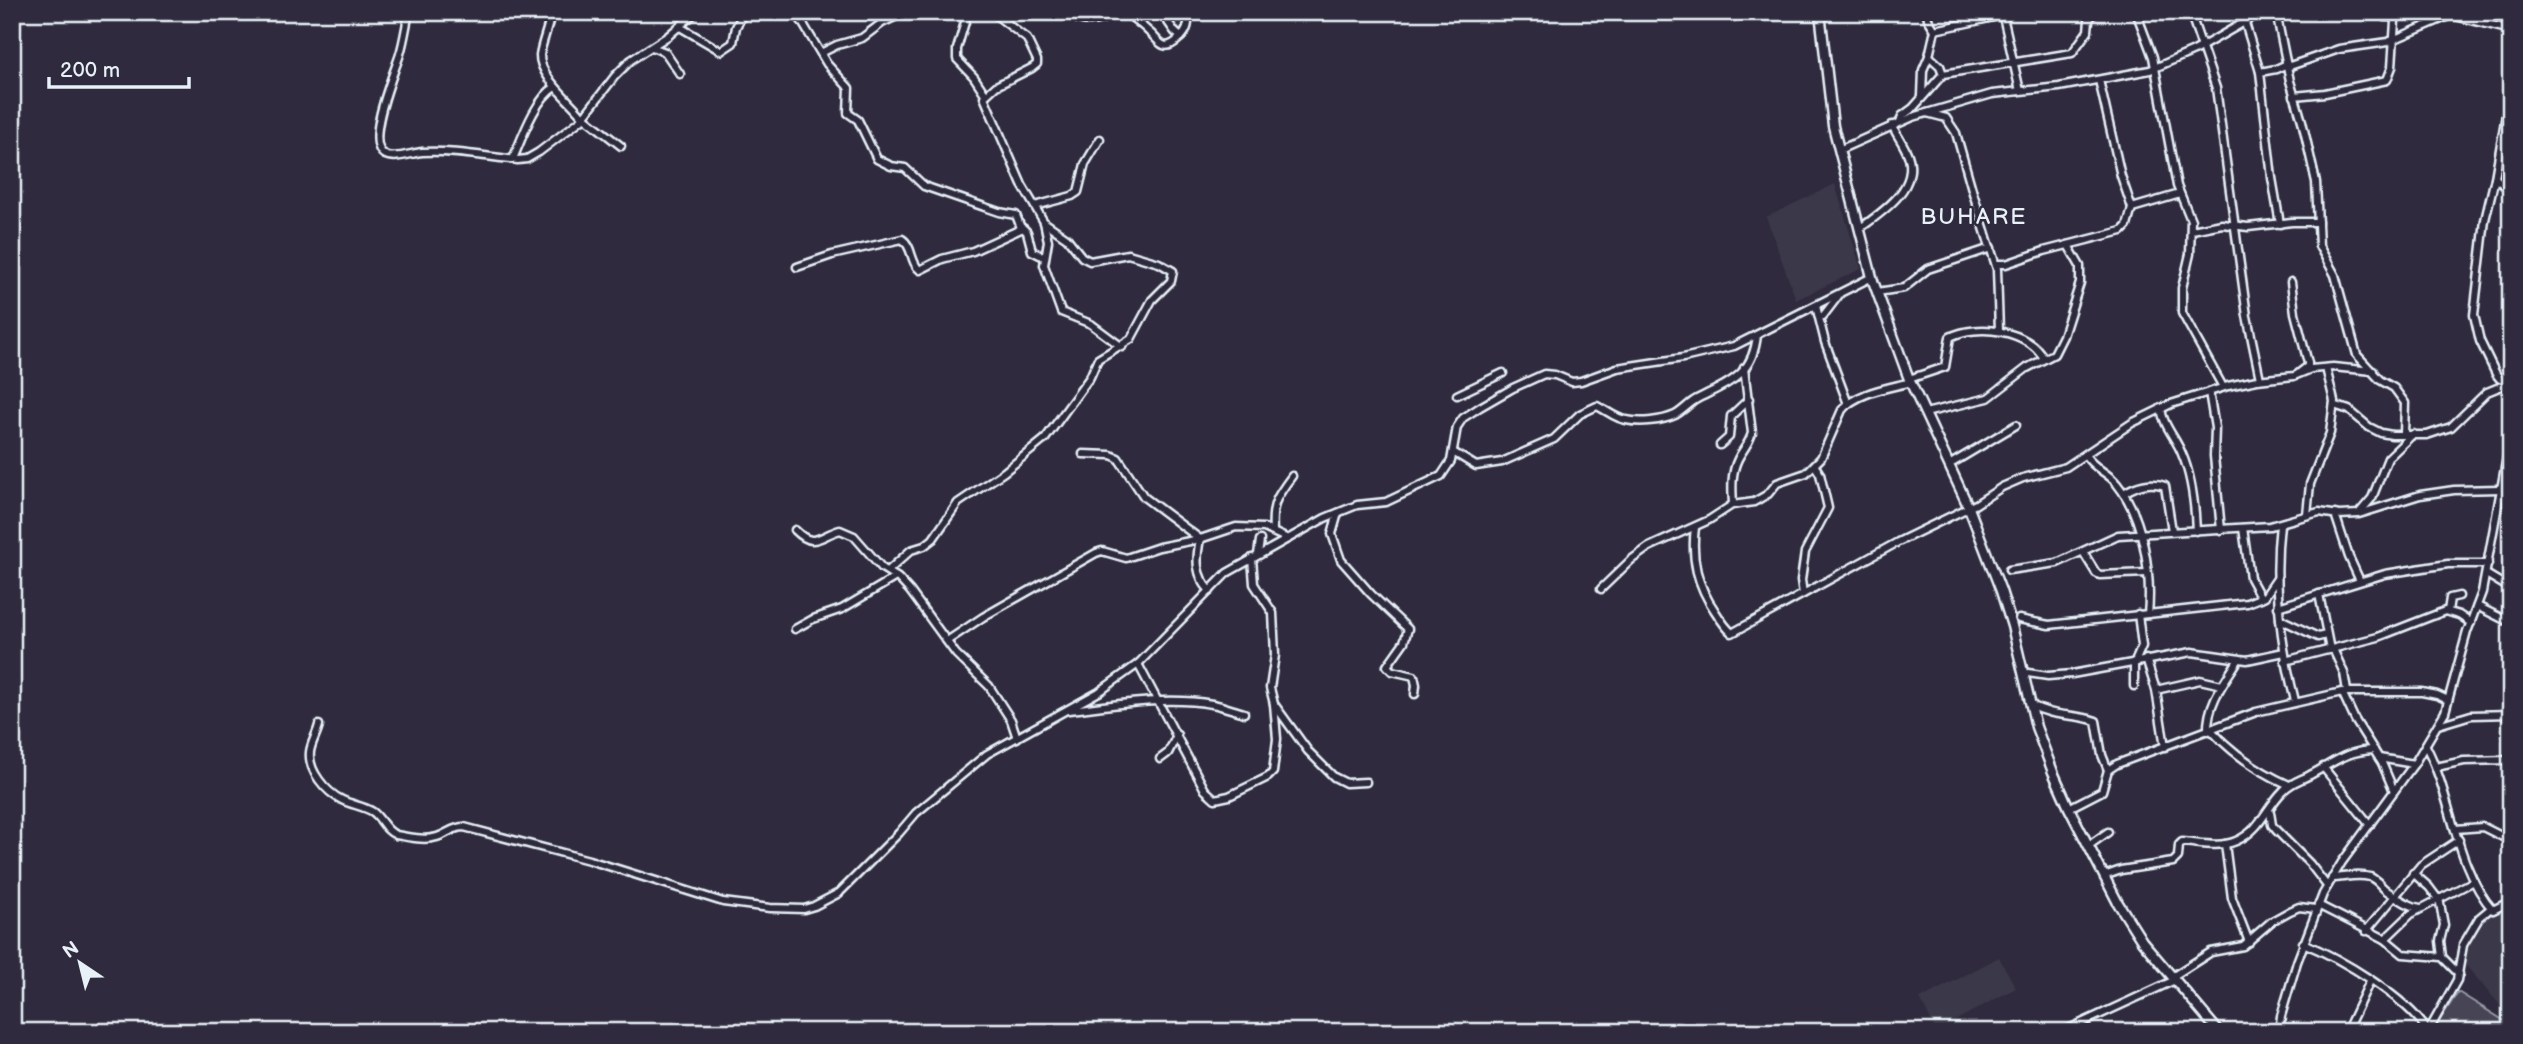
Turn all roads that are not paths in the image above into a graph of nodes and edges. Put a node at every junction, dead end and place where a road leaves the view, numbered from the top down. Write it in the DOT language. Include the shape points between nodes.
graph roads {
  1 [pos="409,12"];
  2 [pos="551,12"];
  3 [pos="696,12"];
  4 [pos="744,12"];
  5 [pos="796,12"];
  6 [pos="905,12"];
  7 [pos="968,12"];
  8 [pos="992,12"];
  9 [pos="1064,12"];
  10 [pos="1115,12"];
  11 [pos="1126,12"];
  12 [pos="1161,12"];
  13 [pos="1188,12"];
  14 [pos="1820,12"];
  15 [pos="1927,12"];
  16 [pos="2017,12"];
  17 [pos="2095,12"];
  18 [pos="2136,12"];
  19 [pos="2190,12"];
  20 [pos="2244,12"];
  21 [pos="2262,12"];
  22 [pos="2276,12"];
  23 [pos="2383,12"];
  24 [pos="2002,13"];
  25 [pos="2245,23"];
  26 [pos="680,27"];
  27 [pos="1935,30"];
  28 [pos="2511,30"];
  29 [pos="1181,37"];
  30 [pos="2395,38"];
  31 [pos="652,47"];
  32 [pos="2203,47"];
  33 [pos="821,53"];
  34 [pos="1929,56"];
  35 [pos="2014,64"];
  36 [pos="2287,65"];
  37 [pos="2155,68"];
  38 [pos="2260,72"];
  39 [pos="680,74"];
  40 [pos="1943,74"];
  41 [pos="2099,80"];
  42 [pos="2511,86"];
  43 [pos="555,87"];
  44 [pos="2020,91"];
  45 [pos="985,94"];
  46 [pos="1922,96"];
  47 [pos="2294,96"];
  48 [pos="1925,113"];
  49 [pos="584,117"];
  50 [pos="1896,123"];
  51 [pos="1100,139"];
  52 [pos="621,146"];
  53 [pos="1839,150"];
  54 [pos="513,159"];
  55 [pos="2495,178"];
  56 [pos="2511,191"];
  57 [pos="2180,194"];
  58 [pos="1035,206"];
  59 [pos="2132,208"];
  60 [pos="1044,222"];
  61 [pos="2318,222"];
  62 [pos="2280,224"];
  63 [pos="2236,226"];
  64 [pos="1021,228"];
  65 [pos="1859,229"];
  66 [pos="2192,230"];
  67 [pos="2068,245"];
  68 [pos="1991,248"];
  69 [pos="1044,257"];
  70 [pos="1996,264"];
  71 [pos="797,267"];
  72 [pos="1872,276"];
  73 [pos="2291,282"];
  74 [pos="1844,290"];
  75 [pos="1877,292"];
  76 [pos="1816,306"];
  77 [pos="1824,316"];
  78 [pos="1999,331"];
  79 [pos="1757,335"];
  80 [pos="1122,347"];
  81 [pos="2044,359"];
  82 [pos="1744,368"];
  83 [pos="2326,368"];
  84 [pos="2373,371"];
  85 [pos="1503,373"];
  86 [pos="2294,376"];
  87 [pos="2260,379"];
  88 [pos="1910,380"];
  89 [pos="2511,382"];
  90 [pos="2224,387"];
  91 [pos="2209,392"];
  92 [pos="1457,395"];
  93 [pos="1749,399"];
  94 [pos="1847,404"];
  95 [pos="2333,405"];
  96 [pos="2161,408"];
  97 [pos="1925,413"];
  98 [pos="2016,425"];
  99 [pos="2404,433"];
  100 [pos="2413,434"];
  101 [pos="2511,435"];
  102 [pos="1720,445"];
  103 [pos="1453,452"];
  104 [pos="1083,454"];
  105 [pos="2085,456"];
  106 [pos="1954,462"];
  107 [pos="1468,463"];
  108 [pos="1815,466"];
  109 [pos="1448,467"];
  110 [pos="1292,476"];
  111 [pos="2500,488"];
  112 [pos="2124,493"];
  113 [pos="2511,500"];
  114 [pos="1733,504"];
  115 [pos="1969,508"];
  116 [pos="1338,513"];
  117 [pos="2335,514"];
  118 [pos="2359,514"];
  119 [pos="2307,515"];
  120 [pos="2280,524"];
  121 [pos="1695,527"];
  122 [pos="2243,528"];
  123 [pos="795,530"];
  124 [pos="1273,530"];
  125 [pos="2221,530"];
  126 [pos="2172,531"];
  127 [pos="2196,531"];
  128 [pos="2139,533"];
  129 [pos="1288,538"];
  130 [pos="1200,539"];
  131 [pos="1260,540"];
  132 [pos="2083,552"];
  133 [pos="1255,556"];
  134 [pos="2488,564"];
  135 [pos="2009,570"];
  136 [pos="888,572"];
  137 [pos="2147,573"];
  138 [pos="2486,574"];
  139 [pos="896,577"];
  140 [pos="2276,580"];
  141 [pos="2360,581"];
  142 [pos="1601,589"];
  143 [pos="2511,589"];
  144 [pos="1210,590"];
  145 [pos="1802,594"];
  146 [pos="2319,594"];
  147 [pos="2459,596"];
  148 [pos="2261,598"];
  149 [pos="2477,606"];
  150 [pos="2278,607"];
  151 [pos="2448,611"];
  152 [pos="2138,614"];
  153 [pos="2148,614"];
  154 [pos="2019,619"];
  155 [pos="2280,619"];
  156 [pos="2471,623"];
  157 [pos="2511,624"];
  158 [pos="794,629"];
  159 [pos="2326,635"];
  160 [pos="947,641"];
  161 [pos="2142,646"];
  162 [pos="2331,649"];
  163 [pos="2284,652"];
  164 [pos="2147,659"];
  165 [pos="2239,659"];
  166 [pos="2285,661"];
  167 [pos="2134,662"];
  168 [pos="1138,664"];
  169 [pos="2028,673"];
  170 [pos="2222,685"];
  171 [pos="2134,686"];
  172 [pos="2156,690"];
  173 [pos="2344,691"];
  174 [pos="1415,694"];
  175 [pos="2448,700"];
  176 [pos="1158,702"];
  177 [pos="2295,702"];
  178 [pos="1274,704"];
  179 [pos="2031,705"];
  180 [pos="1064,711"];
  181 [pos="1244,713"];
  182 [pos="2511,714"];
  183 [pos="2438,725"];
  184 [pos="319,726"];
  185 [pos="2210,731"];
  186 [pos="1178,734"];
  187 [pos="1017,738"];
  188 [pos="2426,746"];
  189 [pos="2165,747"];
  190 [pos="2374,750"];
  191 [pos="2379,758"];
  192 [pos="1160,759"];
  193 [pos="2511,760"];
  194 [pos="2414,764"];
  195 [pos="2323,767"];
  196 [pos="2436,767"];
  197 [pos="2109,770"];
  198 [pos="1366,782"];
  199 [pos="2289,785"];
  200 [pos="2393,791"];
  201 [pos="2069,808"];
  202 [pos="2270,811"];
  203 [pos="2370,825"];
  204 [pos="2455,829"];
  205 [pos="2108,832"];
  206 [pos="2459,840"];
  207 [pos="2511,841"];
  208 [pos="2225,844"];
  209 [pos="2088,846"];
  210 [pos="2413,873"];
  211 [pos="2104,876"];
  212 [pos="2332,878"];
  213 [pos="2474,881"];
  214 [pos="2327,886"];
  215 [pos="2394,895"];
  216 [pos="2438,899"];
  217 [pos="2511,901"];
  218 [pos="2317,907"];
  219 [pos="2423,908"];
  220 [pos="2491,908"];
  221 [pos="2366,931"];
  222 [pos="2385,939"];
  223 [pos="2249,942"];
  224 [pos="2304,943"];
  225 [pos="2442,957"];
  226 [pos="2459,974"];
  227 [pos="2173,978"];
  228 [pos="2370,981"];
  229 [pos="2062,1032"];
  230 [pos="2220,1032"];
  231 [pos="2279,1032"];
  232 [pos="2346,1032"];
  233 [pos="2428,1032"];
  1 -- 54 [label="street" via="400,56 383,102 377,140 380,151 392,156 425,152"];
  2 -- 43 [label="street" via="540,58"];
  3 -- 26 [label="street"];
  4 -- 26 [label="street" via="733,43 723,51"];
  5 -- 33 [label="street"];
  6 -- 33 [label="street" via="862,38"];
  7 -- 45 [label="street" via="957,59"];
  8 -- 45 [label="street" via="1027,39 1037,62"];
  9 -- 10 [label="street" via="1090,23"];
  11 -- 29 [label="street" via="1158,43 1169,46"];
  12 -- 29 [label="street"];
  13 -- 29 [label="street"];
  14 -- 53 [label="main road"];
  15 -- 27 [label="street"];
  16 -- 24 [label="street"];
  17 -- 35 [label="street" via="2072,53"];
  18 -- 37 [label="street"];
  19 -- 32 [label="street"];
  20 -- 25 [label="street"];
  21 -- 25 [label="street"];
  22 -- 36 [label="street"];
  23 -- 30 [label="street" via="2394,18"];
  24 -- 27 [label="street"];
  24 -- 35 [label="street"];
  25 -- 32 [label="street"];
  25 -- 38 [label="street"];
  26 -- 31 [label="street"];
  27 -- 34 [label="street"];
  28 -- 30 [label="street" via="2451,15"];
  30 -- 36 [label="street"];
  30 -- 47 [label="street" via="2386,80"];
  31 -- 39 [label="street" via="664,52"];
  31 -- 49 [label="street" via="615,76"];
  32 -- 37 [label="street"];
  32 -- 63 [label="street" via="2216,88"];
  33 -- 64 [label="street" via="849,88 848,113 858,120 876,158 905,168 924,186 1016,215"];
  34 -- 40 [label="street"];
  34 -- 46 [label="street"];
  35 -- 40 [label="street"];
  35 -- 44 [label="street"];
  36 -- 38 [label="street"];
  36 -- 47 [label="street"];
  37 -- 41 [label="street"];
  37 -- 57 [label="street"];
  38 -- 62 [label="street"];
  40 -- 46 [label="street"];
  41 -- 44 [label="street"];
  41 -- 59 [label="street"];
  42 -- 55 [label="street"];
  43 -- 49 [label="street"];
  43 -- 54 [label="street" via="540,104"];
  44 -- 48 [label="street" via="1999,92"];
  45 -- 58 [label="street" via="999,134"];
  46 -- 50 [label="street"];
  47 -- 61 [label="street" via="2316,182"];
  48 -- 50 [label="street"];
  48 -- 68 [label="street" via="1942,116 1955,128"];
  49 -- 52 [label="street"];
  49 -- 54 [label="street" via="539,152 527,159"];
  50 -- 53 [label="street"];
  50 -- 65 [label="street" via="1909,158 1907,182 1890,206"];
  51 -- 58 [label="street" via="1085,163 1077,192"];
  53 -- 65 [label="main road"];
  55 -- 56 [label="street"];
  55 -- 89 [label="street" via="2485,220 2474,315 2496,374"];
  57 -- 59 [label="street"];
  57 -- 66 [label="street"];
  58 -- 60 [label="street"];
  59 -- 67 [label="street" via="2122,231"];
  60 -- 69 [label="street" via="1048,241"];
  60 -- 80 [label="street" via="1090,261 1128,254 1173,271 1170,284 1154,298 1134,336"];
  61 -- 62 [label="street"];
  61 -- 84 [label="street" via="2319,246 2336,278 2357,355"];
  62 -- 63 [label="street"];
  63 -- 66 [label="street"];
  63 -- 87 [label="street"];
  64 -- 69 [label="street" via="1027,232 1032,251"];
  64 -- 71 [label="street" via="920,270 902,239"];
  65 -- 72 [label="main road"];
  66 -- 90 [label="street" via="2182,313"];
  67 -- 70 [label="street"];
  67 -- 81 [label="street" via="2080,266 2080,283 2059,346"];
  68 -- 70 [label="street"];
  68 -- 75 [label="street" via="1928,269 1904,288"];
  69 -- 80 [label="street" via="1061,312 1091,324"];
  70 -- 78 [label="street"];
  72 -- 74 [label="street"];
  72 -- 75 [label="main road"];
  73 -- 86 [label="street" via="2308,363"];
  74 -- 76 [label="street"];
  74 -- 77 [label="street"];
  75 -- 88 [label="main road"];
  76 -- 79 [label="street"];
  76 -- 94 [label="street"];
  78 -- 81 [label="street" via="2034,344"];
  78 -- 88 [label="street" via="1953,335 1945,367"];
  79 -- 82 [label="street"];
  79 -- 103 [label="street" via="1719,350 1632,364 1581,381 1544,374 1536,377 1463,418"];
  80 -- 136 [label="street" via="1098,359 1042,442 958,503 933,539 911,550"];
  81 -- 97 [label="street" via="1988,398"];
  82 -- 93 [label="street"];
  82 -- 107 [label="street" via="1727,385 1675,415 1626,421 1601,407 1591,407 1561,434 1526,453 1489,465"];
  83 -- 84 [label="street"];
  83 -- 86 [label="street"];
  83 -- 95 [label="street"];
  84 -- 99 [label="street" via="2405,403"];
  85 -- 92 [label="street"];
  86 -- 87 [label="street"];
  87 -- 90 [label="street"];
  88 -- 94 [label="street"];
  88 -- 97 [label="main road"];
  89 -- 100 [label="street" via="2487,392 2446,430"];
  90 -- 91 [label="street"];
  91 -- 96 [label="street"];
  91 -- 125 [label="street" via="2216,428"];
  93 -- 102 [label="street" via="1731,416 1729,437"];
  93 -- 114 [label="street" via="1752,433 1735,467"];
  94 -- 108 [label="street"];
  95 -- 99 [label="street" via="2381,433"];
  95 -- 119 [label="street" via="2330,433 2310,484"];
  96 -- 105 [label="street"];
  96 -- 127 [label="street" via="2187,467"];
  97 -- 115 [label="main road"];
  98 -- 106 [label="street"];
  99 -- 100 [label="street"];
  100 -- 118 [label="street" via="2388,458 2372,498"];
  101 -- 111 [label="street"];
  103 -- 107 [label="street"];
  103 -- 109 [label="street"];
  104 -- 130 [label="street" via="1118,458 1144,497"];
  105 -- 112 [label="street"];
  105 -- 115 [label="street" via="2066,467 2012,482"];
  107 -- 109 [label="street"];
  108 -- 114 [label="street" via="1777,482 1755,502"];
  108 -- 145 [label="street" via="1828,508 1805,552"];
  109 -- 116 [label="street" via="1441,476 1394,499"];
  110 -- 124 [label="street" via="1274,504"];
  111 -- 113 [label="street"];
  111 -- 118 [label="street" via="2420,495"];
  111 -- 134 [label="street"];
  112 -- 126 [label="street" via="2141,485 2165,486"];
  112 -- 128 [label="street"];
  114 -- 121 [label="street"];
  115 -- 145 [label="street"];
  115 -- 179 [label="main road" via="2011,621"];
  116 -- 129 [label="street"];
  116 -- 174 [label="street" via="1332,534 1341,560 1408,629 1387,666 1414,676"];
  117 -- 118 [label="street"];
  117 -- 119 [label="street"];
  117 -- 141 [label="street"];
  119 -- 120 [label="street"];
  120 -- 122 [label="street"];
  120 -- 140 [label="street"];
  121 -- 142 [label="street" via="1639,553"];
  121 -- 145 [label="street" via="1693,557 1702,589 1730,632"];
  122 -- 125 [label="street"];
  122 -- 148 [label="street" via="2250,578"];
  123 -- 136 [label="street" via="812,541 836,531 846,532"];
  124 -- 129 [label="street"];
  124 -- 130 [label="street" via="1236,527"];
  125 -- 127 [label="street"];
  126 -- 127 [label="street"];
  126 -- 128 [label="street"];
  128 -- 132 [label="street" via="2118,535"];
  128 -- 137 [label="street"];
  129 -- 133 [label="street"];
  130 -- 144 [label="street" via="1197,565"];
  130 -- 160 [label="street" via="1126,558 1102,551 1090,555"];
  131 -- 133 [label="street"];
  132 -- 135 [label="street" via="2057,563"];
  132 -- 137 [label="street" via="2101,575"];
  133 -- 144 [label="street"];
  133 -- 178 [label="street" via="1254,584 1272,614 1275,655 1270,688"];
  134 -- 138 [label="street"];
  134 -- 141 [label="street" via="2427,567"];
  136 -- 139 [label="street"];
  137 -- 153 [label="street"];
  138 -- 143 [label="street"];
  138 -- 149 [label="street"];
  139 -- 158 [label="street" via="842,609"];
  139 -- 160 [label="street"];
  140 -- 148 [label="street"];
  140 -- 150 [label="street"];
  141 -- 146 [label="street"];
  144 -- 168 [label="street"];
  146 -- 150 [label="street"];
  146 -- 159 [label="street"];
  147 -- 151 [label="street" via="2451,598"];
  148 -- 153 [label="street"];
  149 -- 156 [label="street"];
  149 -- 157 [label="street"];
  150 -- 155 [label="street"];
  151 -- 156 [label="street"];
  151 -- 162 [label="street"];
  152 -- 153 [label="street"];
  152 -- 154 [label="street" via="2049,625"];
  152 -- 161 [label="street"];
  155 -- 159 [label="street" via="2318,637"];
  155 -- 163 [label="street"];
  156 -- 175 [label="street"];
  159 -- 162 [label="street"];
  160 -- 187 [label="street" via="989,687"];
  161 -- 164 [label="street"];
  161 -- 167 [label="street"];
  162 -- 166 [label="street"];
  162 -- 173 [label="street" via="2344,673"];
  163 -- 165 [label="street"];
  163 -- 166 [label="street"];
  164 -- 165 [label="street" via="2192,652"];
  164 -- 167 [label="street"];
  164 -- 172 [label="street"];
  165 -- 170 [label="street"];
  166 -- 177 [label="street"];
  167 -- 169 [label="street" via="2072,674"];
  167 -- 171 [label="street"];
  168 -- 176 [label="street"];
  168 -- 180 [label="street"];
  170 -- 172 [label="street" via="2200,680"];
  170 -- 185 [label="street" via="2209,713"];
  172 -- 189 [label="street"];
  173 -- 175 [label="street" via="2422,692"];
  173 -- 177 [label="street"];
  173 -- 190 [label="street"];
  175 -- 183 [label="street"];
  176 -- 180 [label="street"];
  176 -- 181 [label="street" via="1212,704"];
  176 -- 186 [label="street"];
  177 -- 185 [label="street"];
  178 -- 186 [label="street" via="1273,772 1221,799 1208,794"];
  178 -- 198 [label="street" via="1308,751 1334,777 1346,783"];
  179 -- 197 [label="street" via="2061,716 2096,721"];
  179 -- 201 [label="main road"];
  180 -- 187 [label="street"];
  182 -- 183 [label="street" via="2471,715"];
  183 -- 188 [label="street"];
  184 -- 187 [label="street" via="310,754 320,780 342,800 374,813 396,835 430,838 464,827 723,902 786,909 814,906 838,893 926,803 987,754"];
  185 -- 189 [label="street"];
  185 -- 199 [label="street" via="2258,769"];
  186 -- 192 [label="street"];
  188 -- 194 [label="street"];
  188 -- 196 [label="street"];
  189 -- 197 [label="street"];
  190 -- 191 [label="street"];
  190 -- 195 [label="street" via="2350,753"];
  191 -- 194 [label="street"];
  191 -- 200 [label="street"];
  193 -- 196 [label="street"];
  194 -- 200 [label="street"];
  195 -- 199 [label="street"];
  195 -- 203 [label="street"];
  196 -- 204 [label="street"];
  197 -- 201 [label="street" via="2102,791"];
  199 -- 202 [label="street"];
  200 -- 203 [label="street"];
  201 -- 209 [label="main road"];
  202 -- 208 [label="street" via="2248,834"];
  202 -- 214 [label="street" via="2272,825"];
  203 -- 212 [label="street"];
  204 -- 206 [label="street"];
  204 -- 207 [label="street" via="2483,827"];
  205 -- 209 [label="street"];
  206 -- 210 [label="street"];
  206 -- 213 [label="street"];
  208 -- 211 [label="street" via="2182,842 2173,862"];
  208 -- 223 [label="street" via="2232,898"];
  209 -- 211 [label="main road"];
  210 -- 215 [label="street"];
  210 -- 216 [label="street"];
  211 -- 227 [label="main road" via="2142,941"];
  212 -- 214 [label="street"];
  212 -- 215 [label="street" via="2367,876"];
  213 -- 216 [label="street"];
  213 -- 220 [label="street"];
  214 -- 218 [label="street"];
  215 -- 219 [label="street"];
  215 -- 221 [label="street"];
  216 -- 219 [label="street"];
  216 -- 225 [label="street" via="2444,925"];
  217 -- 220 [label="street"];
  218 -- 221 [label="street"];
  218 -- 223 [label="street" via="2290,911"];
  218 -- 224 [label="street"];
  219 -- 222 [label="street"];
  220 -- 226 [label="street" via="2463,945"];
  221 -- 222 [label="street"];
  222 -- 225 [label="street" via="2403,954"];
  223 -- 227 [label="street" via="2211,952"];
  224 -- 228 [label="street"];
  224 -- 231 [label="street"];
  225 -- 226 [label="street"];
  226 -- 233 [label="street"];
  227 -- 229 [label="street"];
  227 -- 230 [label="main road"];
  228 -- 232 [label="street"];
  228 -- 233 [label="street" via="2415,1014"];
}
